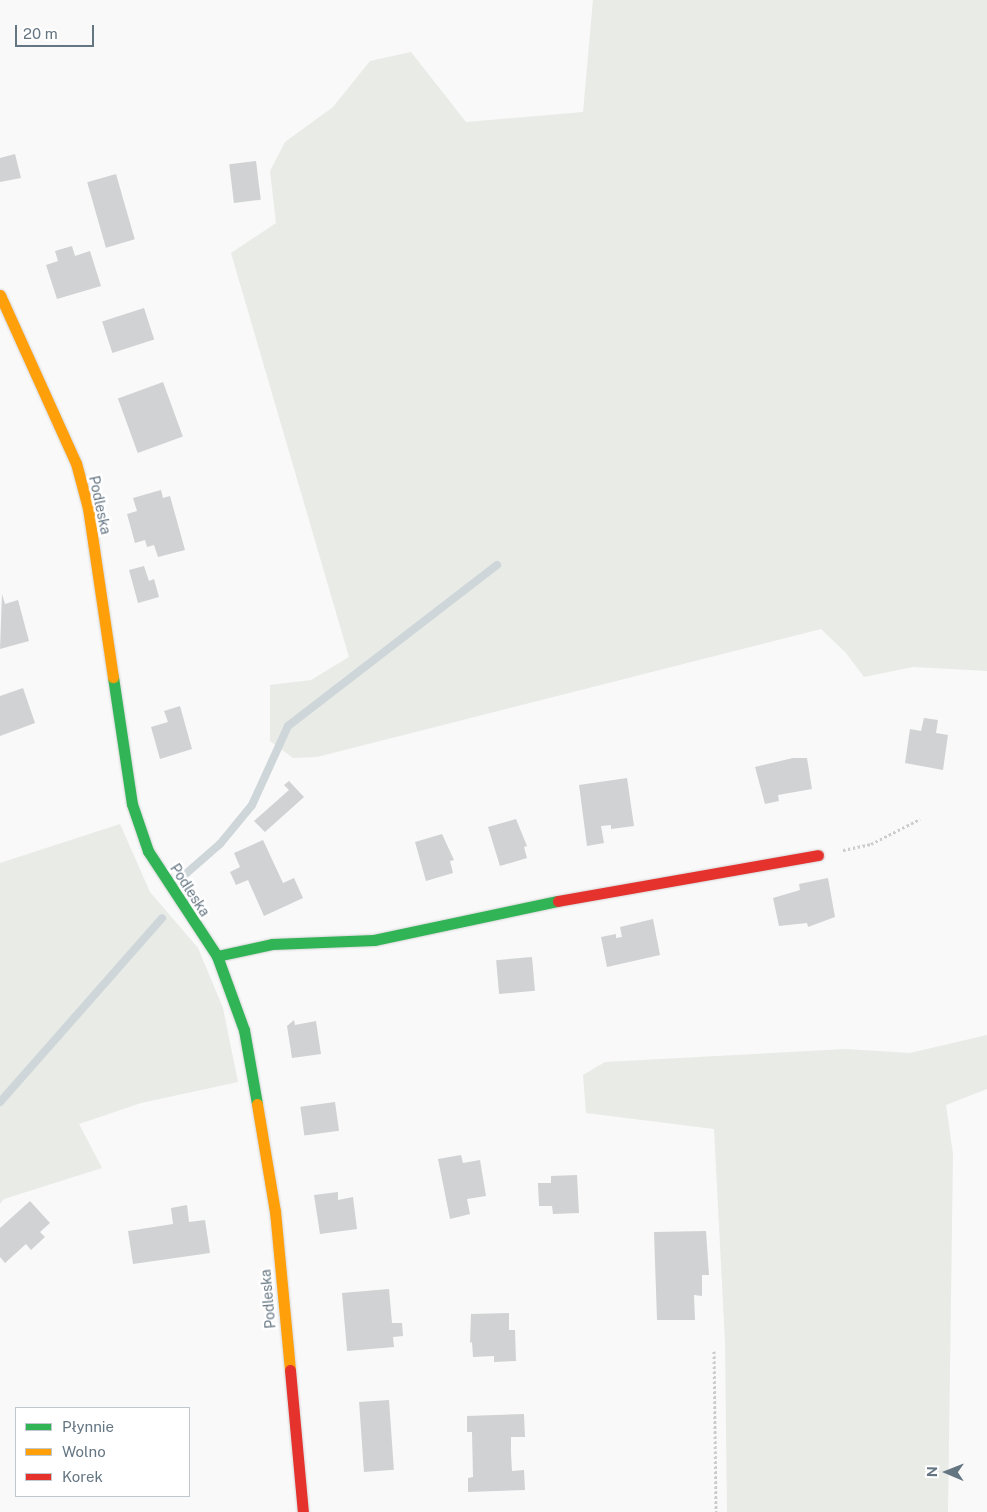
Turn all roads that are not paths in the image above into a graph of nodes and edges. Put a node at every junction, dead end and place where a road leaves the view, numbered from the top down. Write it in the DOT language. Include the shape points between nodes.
graph roads {
  1 [pos="0,295"];
  2 [pos="818,855"];
  3 [pos="217,956"];
  4 [pos="303,1512"];
  1 -- 3 [label="street, Podleska" via="76,463 88,508 132,804 148,851"];
  2 -- 3 [label="street" via="567,898 374,940 272,944"];
  3 -- 4 [label="street, Podleska" via="244,1030 276,1211"];
}
